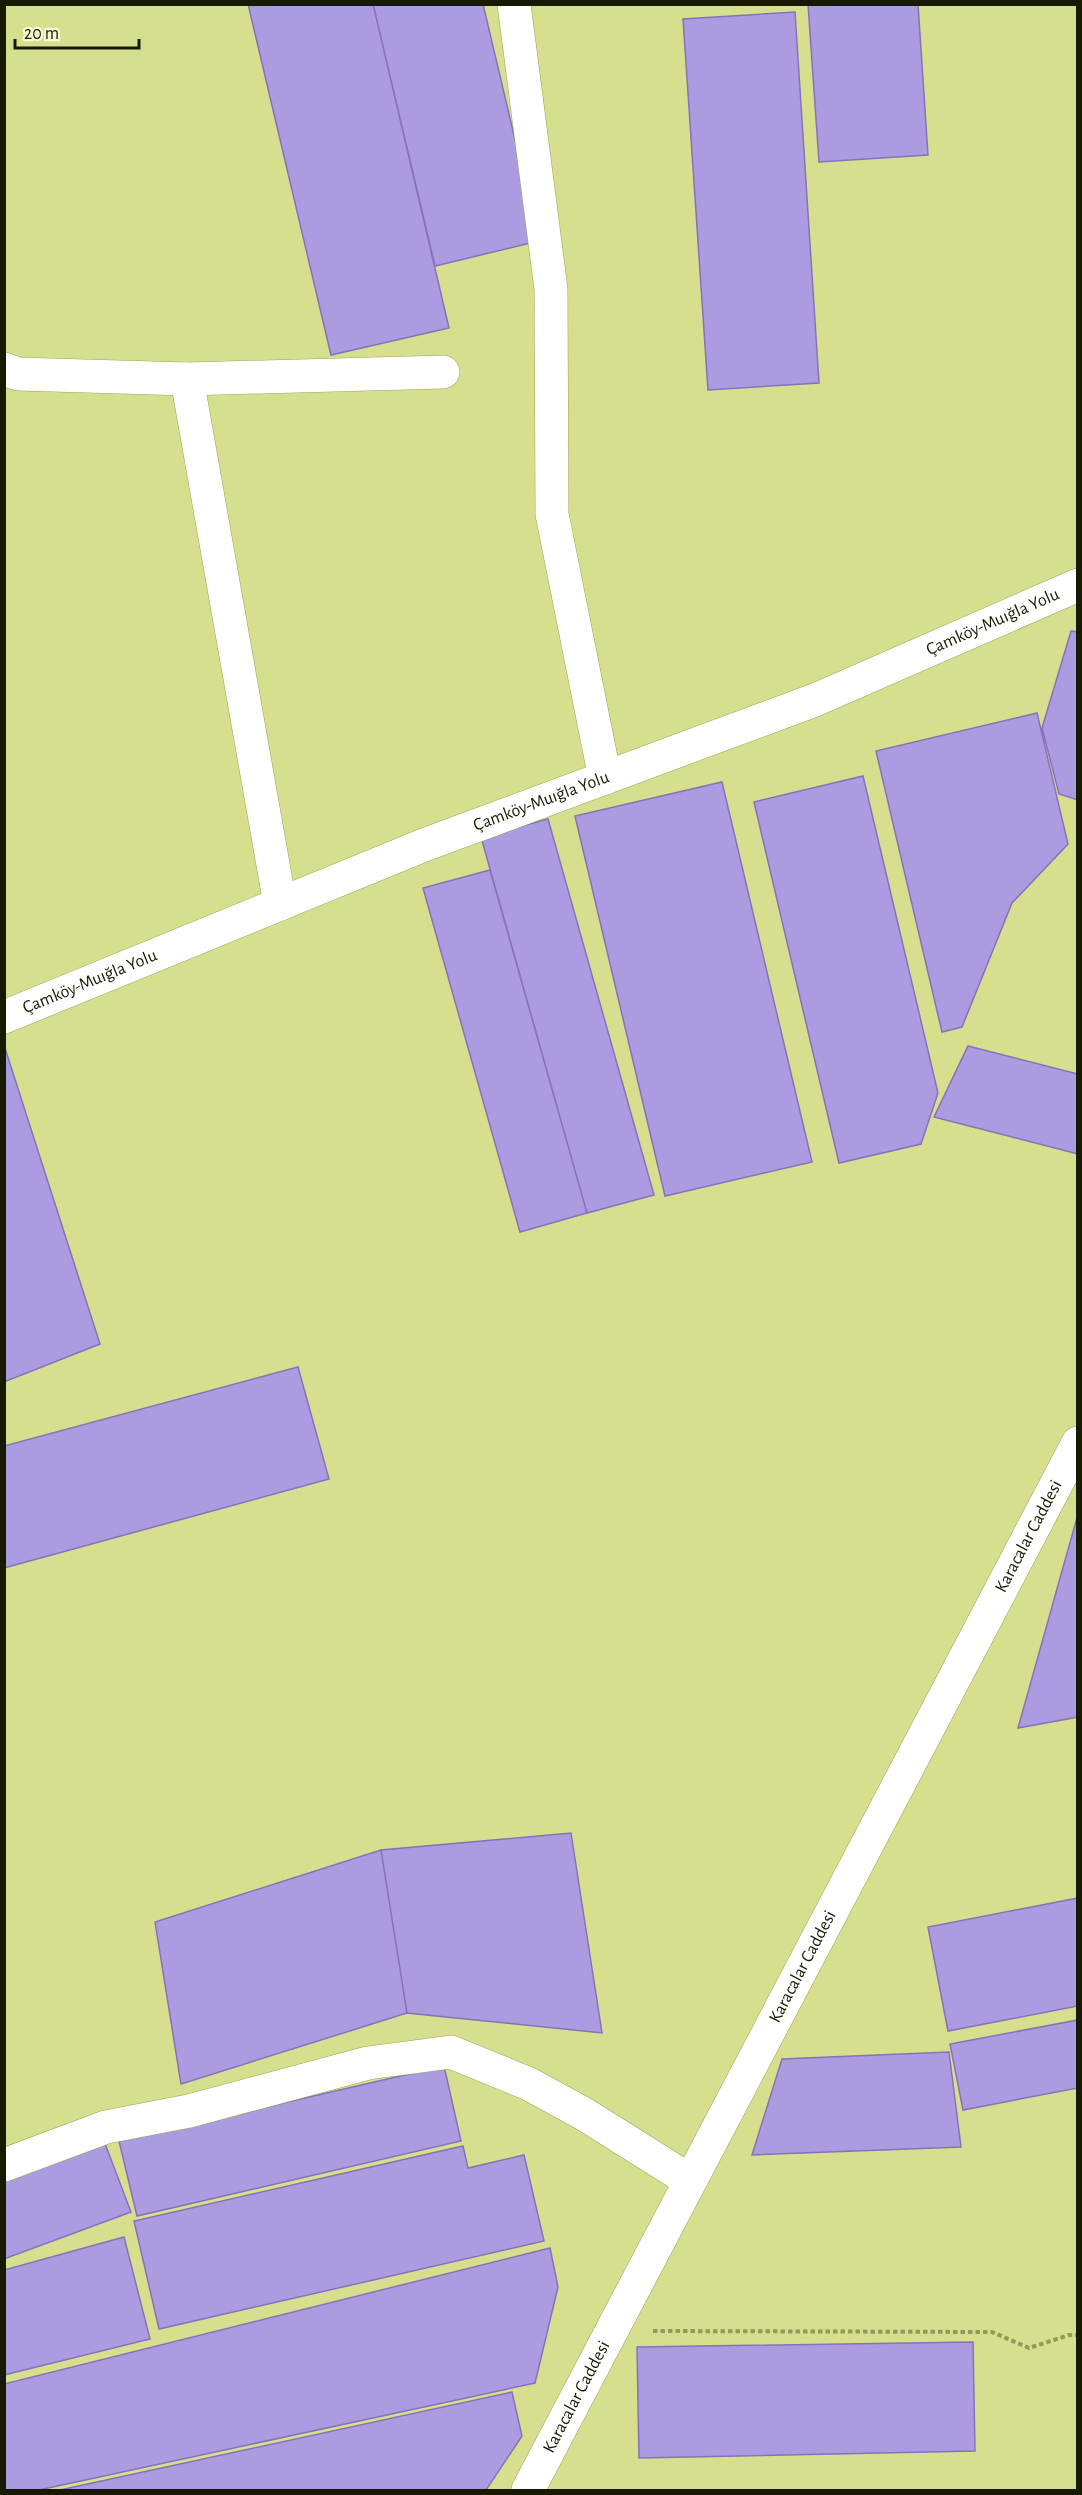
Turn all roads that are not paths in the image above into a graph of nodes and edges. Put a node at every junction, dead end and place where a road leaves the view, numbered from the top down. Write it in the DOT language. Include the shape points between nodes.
graph roads {
  1 [pos="514,4"];
  2 [pos="4,369"];
  3 [pos="443,372"];
  4 [pos="187,379"];
  5 [pos="1077,585"];
  6 [pos="605,777"];
  7 [pos="279,904"];
  8 [pos="4,1017"];
  9 [pos="1077,1443"];
  10 [pos="4,2165"];
  11 [pos="689,2180"];
  12 [pos="528,2490"];
  1 -- 6 [label="street" via="551,289 552,514"];
  2 -- 4 [label="street" via="18,374"];
  3 -- 4 [label="street"];
  4 -- 7 [label="street"];
  5 -- 6 [label="street, Çamköy-Muığla Yolu" via="815,700"];
  6 -- 7 [label="street, Çamköy-Muığla Yolu"];
  7 -- 8 [label="street, Çamköy-Muığla Yolu"];
  9 -- 11 [label="street, Karacalar Caddesi"];
  10 -- 11 [label="street" via="106,2127 189,2111 368,2063 451,2052 529,2084"];
  11 -- 12 [label="street, Karacalar Caddesi"];
}
